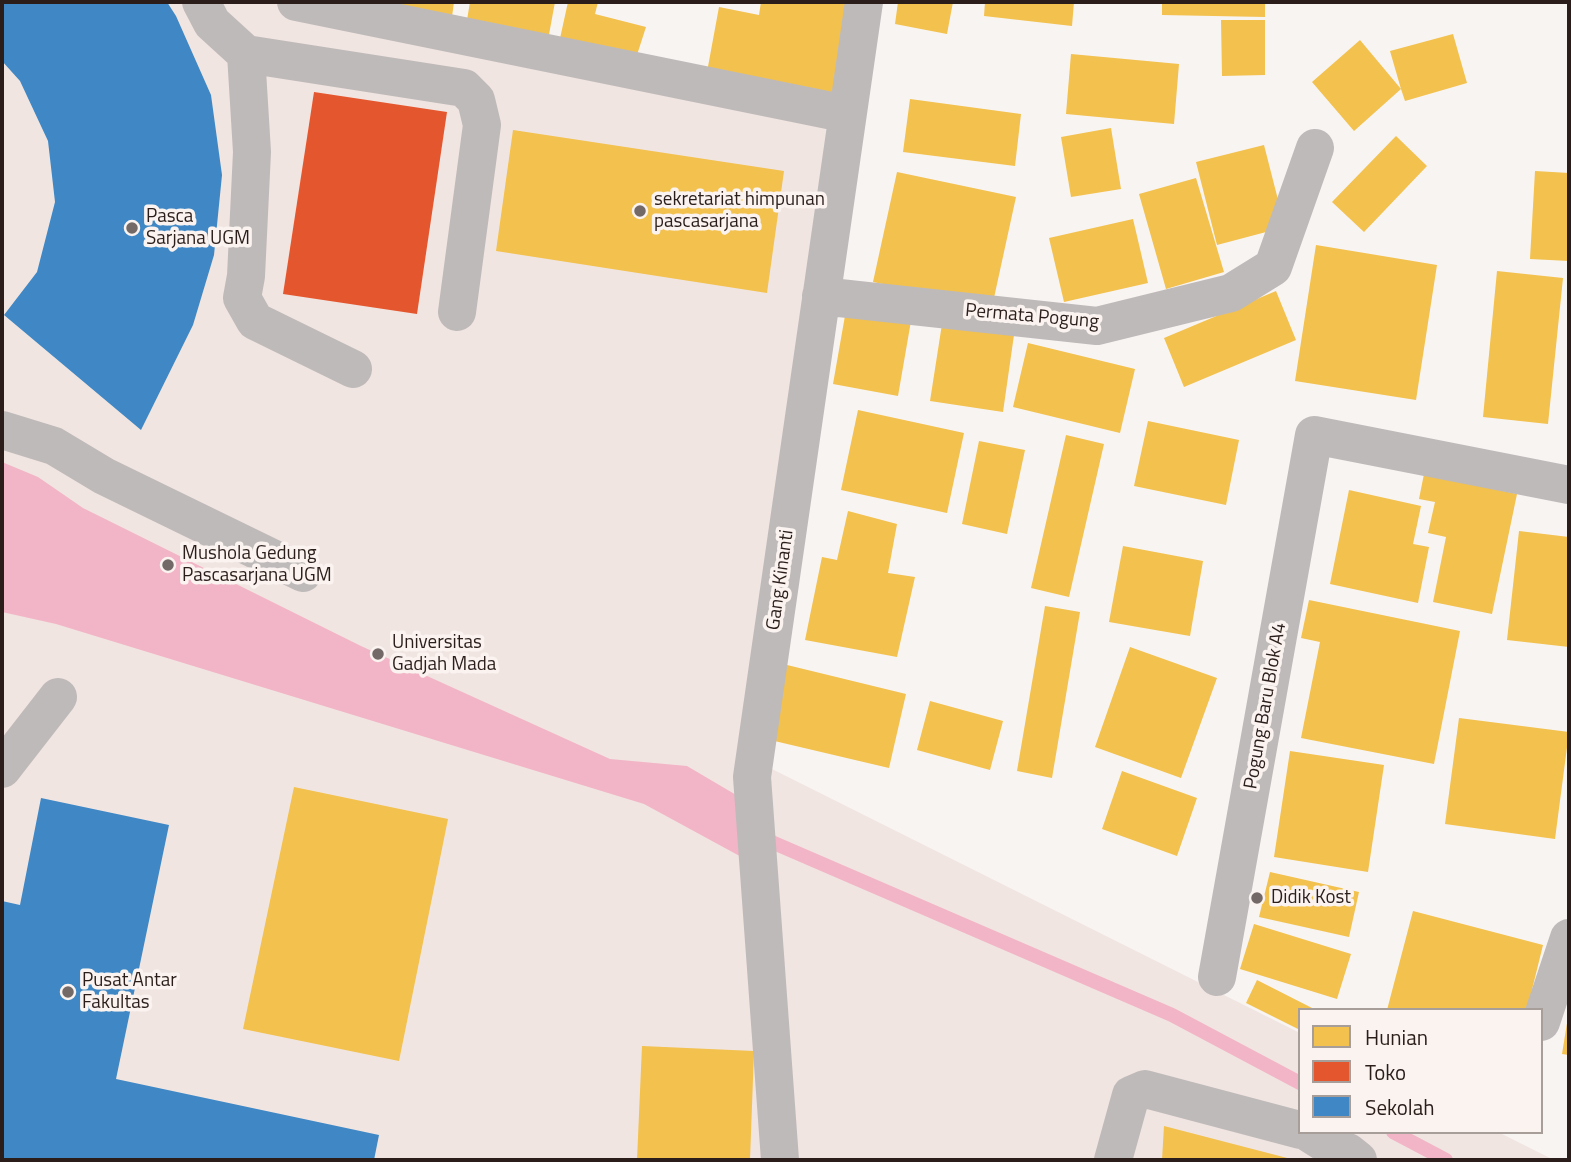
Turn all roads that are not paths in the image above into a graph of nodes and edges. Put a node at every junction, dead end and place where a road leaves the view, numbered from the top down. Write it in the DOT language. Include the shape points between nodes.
graph roads {
  1 [pos="201,2"];
  2 [pos="296,2"];
  3 [pos="864,2"];
  4 [pos="246,54"];
  5 [pos="847,114"];
  6 [pos="1315,148"];
  7 [pos="821,296"];
  8 [pos="457,312"];
  9 [pos="353,369"];
  10 [pos="2,430"];
  11 [pos="1569,485"];
  12 [pos="303,573"];
  13 [pos="58,697"];
  14 [pos="2,769"];
  15 [pos="1569,938"];
  16 [pos="1217,977"];
  17 [pos="1543,1015"];
  18 [pos="1298,1129"];
  19 [pos="1310,1134"];
  20 [pos="780,1160"];
  21 [pos="1112,1160"];
  22 [pos="1358,1160"];
  1 -- 4 [label="street" via="212,23"];
  2 -- 5 [label="street"];
  3 -- 5 [label="street, Gang Kinanti"];
  4 -- 8 [label="street" via="464,88 476,100 482,125"];
  4 -- 9 [label="street" via="252,152 242,298 255,321"];
  5 -- 7 [label="street, Gang Kinanti"];
  6 -- 7 [label="street, Permata Pogung" via="1273,267 1231,293 1097,326"];
  7 -- 20 [label="street, Gang Kinanti" via="752,777"];
  10 -- 12 [label="street" via="54,446 104,476"];
  11 -- 16 [label="street, Pogung Baru Blok A4" via="1314,435"];
  13 -- 14 [label="street"];
  15 -- 17 [label="street"];
  18 -- 21 [label="street" via="1145,1089 1130,1096"];
  19 -- 22 [label="street"];
}
